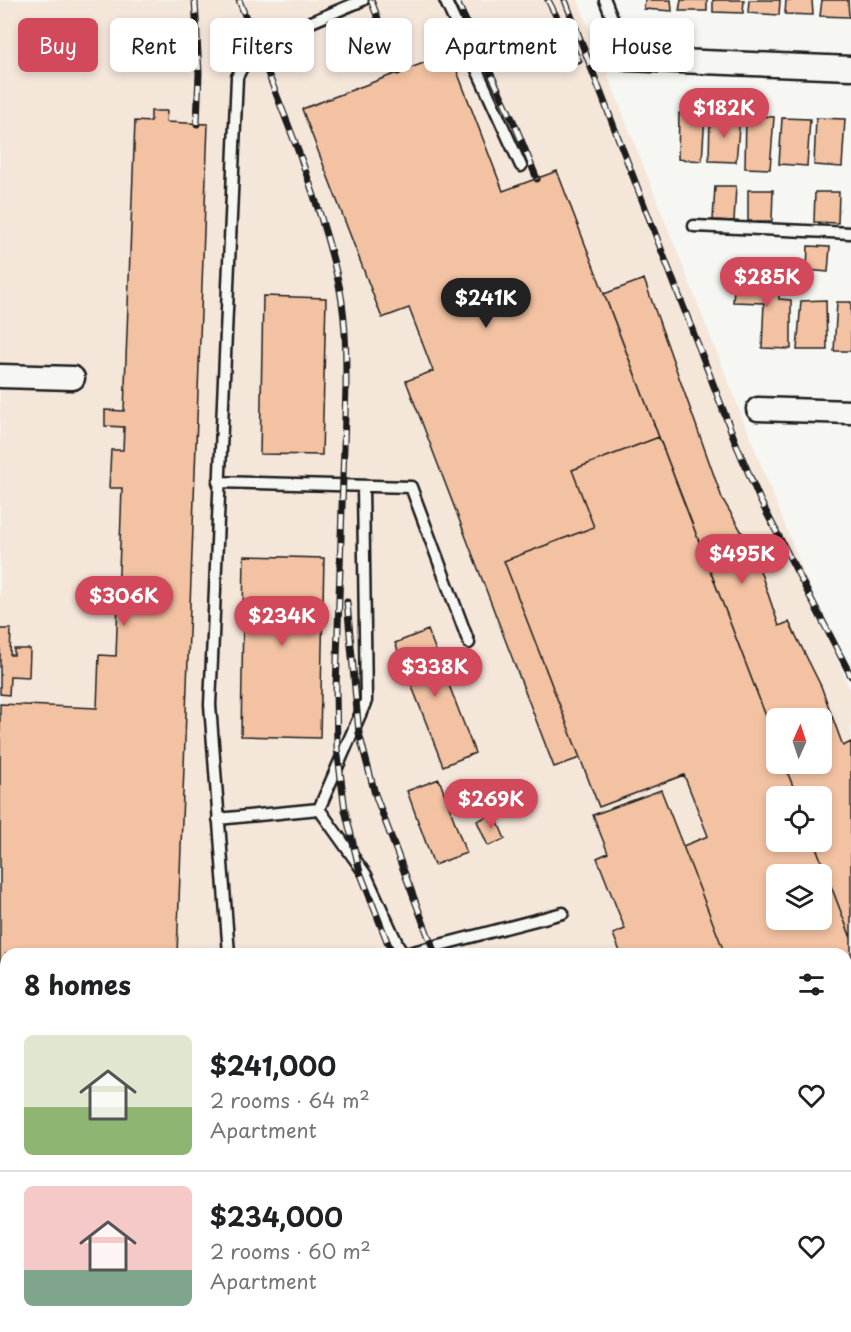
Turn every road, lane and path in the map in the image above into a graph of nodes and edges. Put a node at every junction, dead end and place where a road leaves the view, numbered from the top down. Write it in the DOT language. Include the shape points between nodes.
graph roads {
  1 [pos="363,0"];
  2 [pos="445,0"];
  3 [pos="605,0"];
  4 [pos="612,18"];
  5 [pos="694,62"];
  6 [pos="851,68"];
  7 [pos="521,166"];
  8 [pos="694,226"];
  9 [pos="851,233"];
  10 [pos="0,376"];
  11 [pos="73,378"];
  12 [pos="758,409"];
  13 [pos="851,412"];
  14 [pos="218,482"];
  15 [pos="363,486"];
  16 [pos="469,643"];
  17 [pos="320,809"];
  18 [pos="218,819"];
  19 [pos="563,913"];
  20 [pos="229,948"];
  21 [pos="401,948"];
  22 [pos="427,948"];
  1 -- 14 [label="lane" via="269,40 248,56 237,77"];
  2 -- 7 [label="lane"];
  3 -- 4 [label="lane"];
  5 -- 6 [label="street"];
  8 -- 9 [label="lane"];
  10 -- 11 [label="street"];
  12 -- 13 [label="street"];
  14 -- 15 [label="lane"];
  14 -- 18 [label="lane" via="210,705"];
  15 -- 16 [label="lane" via="411,487"];
  15 -- 17 [label="lane" via="366,701"];
  17 -- 18 [label="lane"];
  17 -- 21 [label="lane" via="366,875"];
  18 -- 20 [label="lane"];
  19 -- 22 [label="lane"];
}
